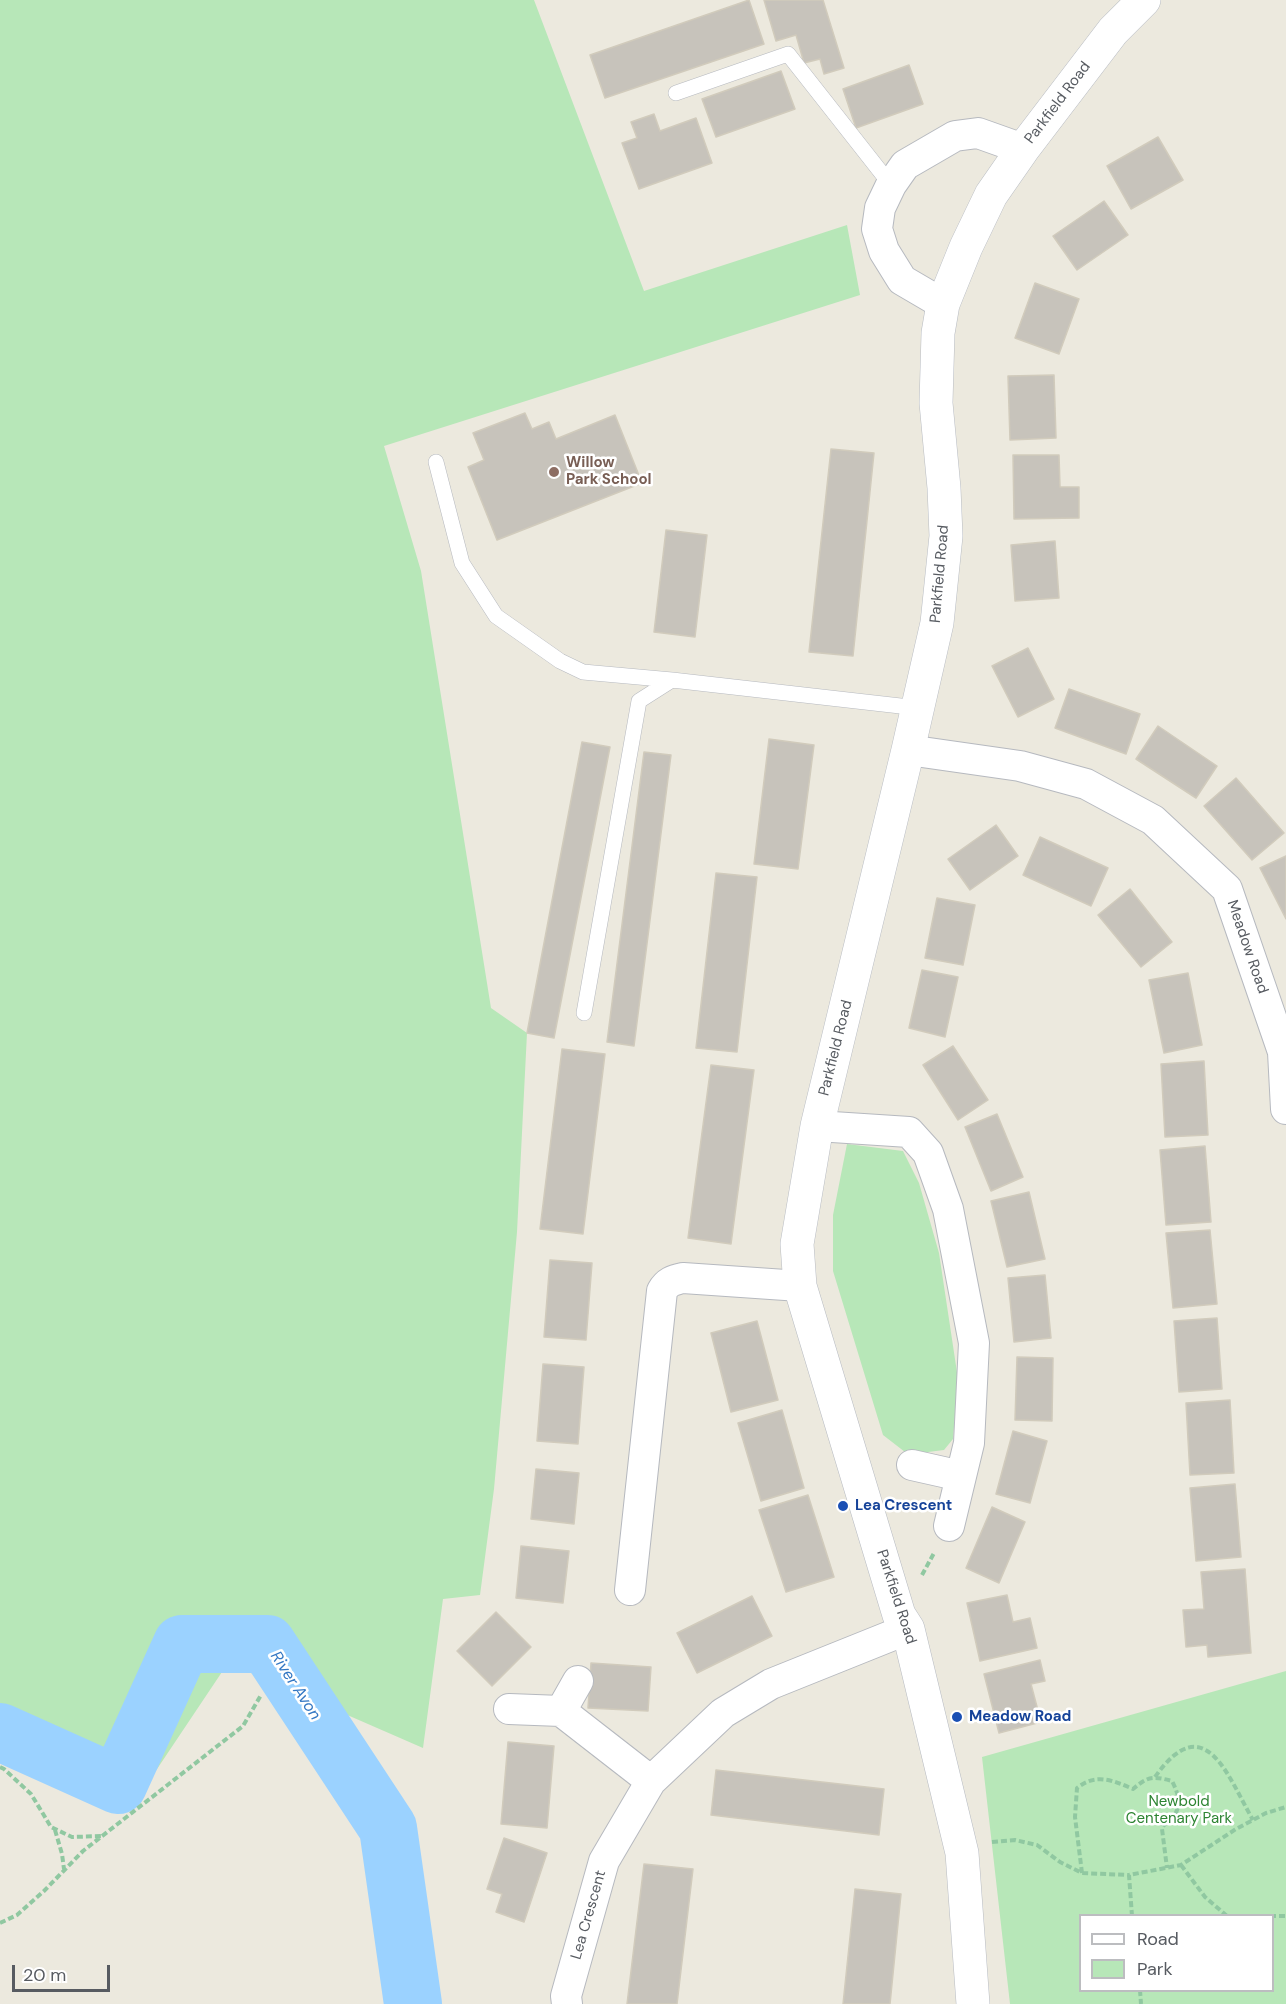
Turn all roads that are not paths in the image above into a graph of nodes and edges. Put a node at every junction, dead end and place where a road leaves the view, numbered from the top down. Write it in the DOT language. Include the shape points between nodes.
graph roads {
  1 [pos="1144,0"];
  2 [pos="676,93"];
  3 [pos="1023,149"];
  4 [pos="891,185"];
  5 [pos="944,304"];
  6 [pos="436,462"];
  7 [pos="672,680"];
  8 [pos="918,708"];
  9 [pos="908,750"];
  10 [pos="584,1013"];
  11 [pos="1286,1109"];
  12 [pos="817,1126"];
  13 [pos="800,1286"];
  14 [pos="912,1465"];
  15 [pos="961,1476"];
  16 [pos="949,1526"];
  17 [pos="630,1590"];
  18 [pos="904,1622"];
  19 [pos="578,1681"];
  20 [pos="509,1709"];
  21 [pos="561,1711"];
  22 [pos="651,1781"];
  23 [pos="567,2004"];
  24 [pos="973,2004"];
  1 -- 3 [label="street, Parkfield Road" via="1113,31"];
  2 -- 4 [label="lane" via="788,54"];
  3 -- 4 [label="street" via="978,133 955,136 905,165"];
  3 -- 5 [label="street, Parkfield Road" via="991,195"];
  4 -- 5 [label="street" via="880,208 877,229 884,251 902,280"];
  5 -- 8 [label="street, Parkfield Road" via="938,333 936,403 946,536 937,623"];
  6 -- 7 [label="lane" via="462,563 496,616 560,661 584,672"];
  7 -- 8 [label="lane"];
  7 -- 10 [label="lane" via="639,701"];
  8 -- 9 [label="street, Parkfield Road"];
  9 -- 11 [label="street, Meadow Road" via="1020,766 1086,783 1153,820 1227,889 1283,1052"];
  9 -- 12 [label="street, Parkfield Road"];
  12 -- 13 [label="street, Parkfield Road" via="796,1244"];
  12 -- 15 [label="street" via="909,1132 928,1153 948,1209 974,1343 969,1443"];
  13 -- 17 [label="street" via="683,1278 666,1284 662,1291"];
  13 -- 18 [label="street, Parkfield Road"];
  14 -- 15 [label="street"];
  15 -- 16 [label="street"];
  18 -- 22 [label="street, Lea Crescent" via="771,1684 723,1713"];
  18 -- 24 [label="street, Parkfield Road" via="960,1846"];
  19 -- 21 [label="street"];
  20 -- 21 [label="street"];
  21 -- 22 [label="street"];
  22 -- 23 [label="street, Lea Crescent" via="604,1861"];
}
